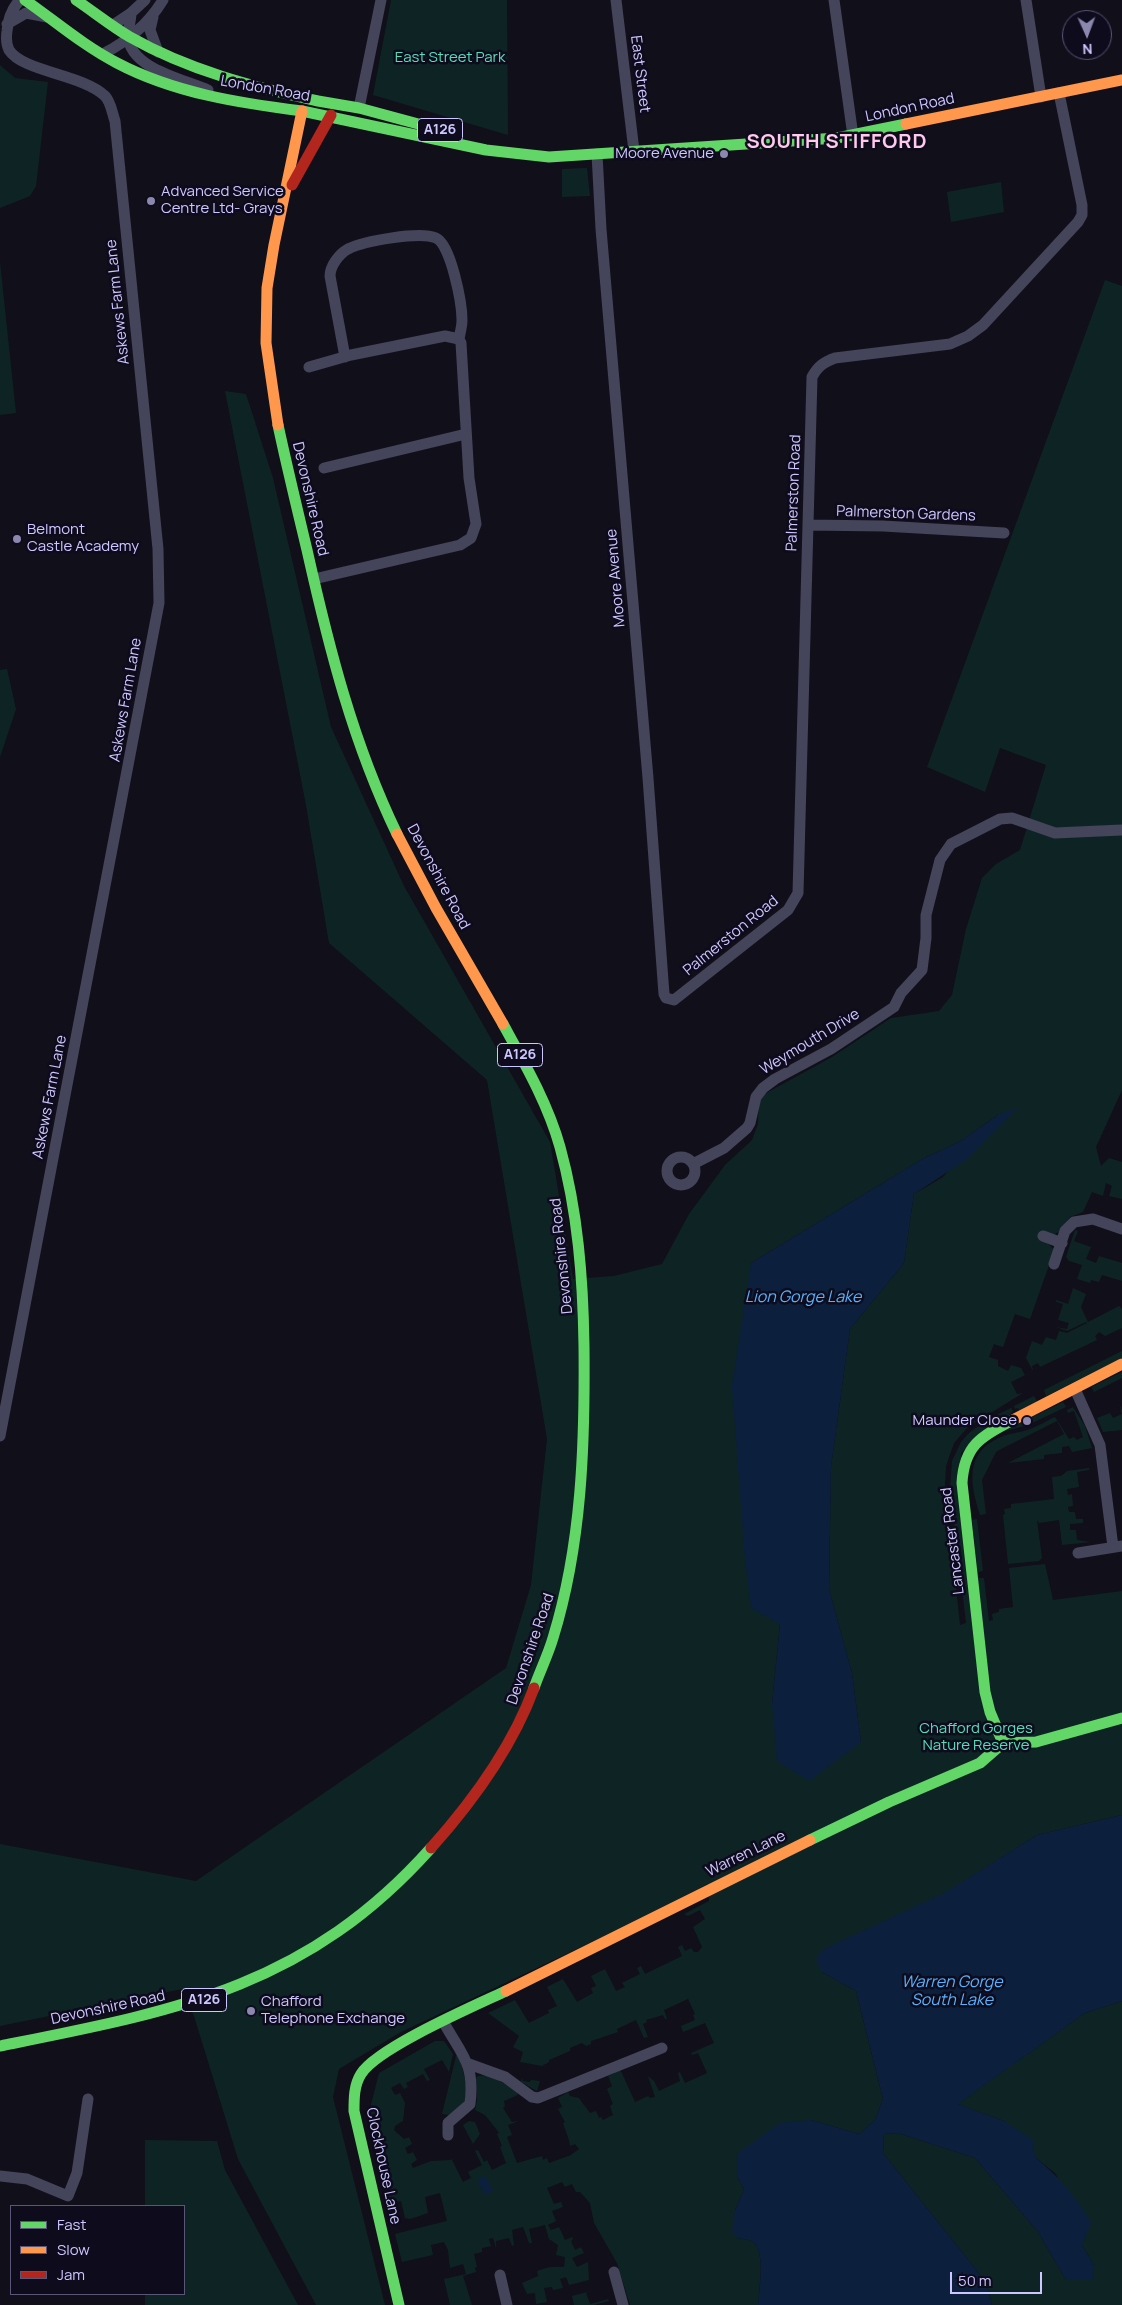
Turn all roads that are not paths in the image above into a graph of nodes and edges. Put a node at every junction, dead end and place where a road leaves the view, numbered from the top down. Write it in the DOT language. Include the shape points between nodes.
graph roads {
  1 [pos="20,0"];
  2 [pos="25,0"];
  3 [pos="76,0"];
  4 [pos="145,0"];
  5 [pos="163,0"];
  6 [pos="381,0"];
  7 [pos="616,0"];
  8 [pos="834,0"];
  9 [pos="1026,0"];
  10 [pos="132,13"];
  11 [pos="154,16"];
  12 [pos="48,18"];
  13 [pos="7,24"];
  14 [pos="113,25"];
  15 [pos="128,36"];
  16 [pos="158,52"];
  17 [pos="103,54"];
  18 [pos="1122,80"];
  19 [pos="1060,93"];
  20 [pos="223,97"];
  21 [pos="1041,97"];
  22 [pos="318,101"];
  23 [pos="359,108"];
  24 [pos="302,111"];
  25 [pos="330,115"];
  26 [pos="367,125"];
  27 [pos="853,136"];
  28 [pos="634,151"];
  29 [pos="597,154"];
  30 [pos="521,155"];
  31 [pos="284,198"];
  32 [pos="459,339"];
  33 [pos="345,357"];
  34 [pos="309,366"];
  35 [pos="466,434"];
  36 [pos="324,468"];
  37 [pos="808,525"];
  38 [pos="1004,533"];
  39 [pos="314,579"];
  40 [pos="1122,830"];
  41 [pos="666,998"];
  42 [pos="693,1164"];
  43 [pos="1122,1229"];
  44 [pos="1044,1236"];
  45 [pos="1062,1243"];
  46 [pos="1054,1264"];
  47 [pos="1122,1364"];
  48 [pos="1075,1388"];
  49 [pos="0,1436"];
  50 [pos="1118,1547"];
  51 [pos="1078,1553"];
  52 [pos="1122,1718"];
  53 [pos="1003,1743"];
  54 [pos="444,2023"];
  55 [pos="0,2046"];
  56 [pos="392,2048"];
  57 [pos="662,2048"];
  58 [pos="635,2059"];
  59 [pos="469,2064"];
  60 [pos="640,2070"];
  61 [pos="88,2099"];
  62 [pos="446,2125"];
  63 [pos="0,2176"];
  64 [pos="65,2201"];
  65 [pos="614,2272"];
  66 [pos="500,2275"];
  67 [pos="399,2305"];
  68 [pos="507,2305"];
  69 [pos="623,2305"];
  1 -- 13 [label="street"];
  2 -- 12 [label="main road, London Road"];
  3 -- 14 [label="main road, London Road"];
  4 -- 10 [label="street"];
  5 -- 11 [label="street"];
  6 -- 23 [label="street"];
  7 -- 28 [label="street, East Street"];
  8 -- 27 [label="street"];
  9 -- 21 [label="street"];
  10 -- 14 [label="street"];
  10 -- 15 [label="street"];
  11 -- 15 [label="street" via="137,34"];
  11 -- 16 [label="street" via="150,30"];
  12 -- 13 [label="street" via="26,13"];
  12 -- 17 [label="main road, London Road"];
  13 -- 49 [label="street, Askews Farm Lane" via="6,41 16,57 91,86 109,101 115,121 158,549 159,603"];
  14 -- 15 [label="main road, London Road"];
  15 -- 16 [label="main road, London Road"];
  15 -- 17 [label="street"];
  15 -- 20 [label="street" via="145,63"];
  16 -- 22 [label="main road, London Road" via="235,82"];
  17 -- 20 [label="main road, London Road" via="150,79 180,89"];
  18 -- 19 [label="main road, London Road / A126"];
  19 -- 21 [label="main road, London Road / A126"];
  19 -- 37 [label="street, Palmerston Road" via="1082,204 1078,222 983,325 968,336 950,344 835,358 816,369 812,377"];
  20 -- 24 [label="main road, London Road"];
  21 -- 27 [label="main road, London Road / A126"];
  22 -- 23 [label="main road, London Road / A126"];
  22 -- 24 [label="main road"];
  22 -- 25 [label="main road"];
  23 -- 25 [label="main road, A126"];
  23 -- 26 [label="main road"];
  23 -- 30 [label="main road, London Road / A126"];
  24 -- 25 [label="main road, London Road / A126"];
  24 -- 31 [label="main road, Devonshire Road / A126"];
  25 -- 26 [label="main road, London Road / A126"];
  25 -- 31 [label="main road, Devonshire Road / A126"];
  26 -- 30 [label="main road, London Road / A126"];
  27 -- 28 [label="main road, London Road / A126"];
  28 -- 29 [label="main road, London Road / A126"];
  29 -- 30 [label="main road, London Road / A126"];
  29 -- 41 [label="street, Moore Avenue"];
  31 -- 39 [label="main road, Devonshire Road / A126" via="268,280 266,353 272,400"];
  32 -- 33 [label="street" via="445,336"];
  32 -- 33 [label="street" via="462,317 451,262 444,245 434,237 403,237 350,248 333,265 330,276"];
  32 -- 35 [label="street"];
  33 -- 34 [label="street"];
  35 -- 36 [label="street"];
  35 -- 39 [label="street" via="476,524 471,538 460,545"];
  37 -- 38 [label="street, Palmerston Gardens"];
  37 -- 41 [label="street, Palmerston Road" via="798,893 788,910 683,996 674,1000"];
  39 -- 55 [label="main road, Devonshire Road / A126" via="336,671 353,728 374,781 417,874 530,1072 556,1135 570,1186 583,1280 585,1402 583,1470 576,1540 566,1593 529,1705 490,1775 437,1845 384,1897 305,1954 224,1992 148,2016"];
  40 -- 42 [label="street, Weymouth Drive" via="1055,833 1012,818 1000,819 951,844 944,851 926,916 922,970 901,993 894,1007 831,1049 763,1088 756,1097 747,1128 724,1148"];
  43 -- 45 [label="street" via="1093,1219 1078,1220 1069,1226"];
  44 -- 45 [label="street"];
  45 -- 46 [label="street"];
  47 -- 48 [label="main road, Lancaster Road"];
  48 -- 50 [label="street" via="1100,1445"];
  48 -- 53 [label="main road, Lancaster Road" via="982,1437 970,1449 962,1469 985,1692"];
  50 -- 51 [label="street"];
  52 -- 53 [label="main road" via="1036,1742"];
  53 -- 54 [label="main road, Warren Lane" via="980,1763 889,1802 697,1894"];
  54 -- 56 [label="main road, Warren Lane"];
  54 -- 59 [label="street"];
  56 -- 67 [label="main road, Clockhouse Lane" via="363,2069 354,2097 354,2111"];
  57 -- 58 [label="street"];
  58 -- 59 [label="street" via="538,2098 532,2098 494,2072"];
  58 -- 60 [label="street"];
  59 -- 62 [label="street" via="470,2104"];
  61 -- 64 [label="street" via="77,2173"];
  63 -- 64 [label="street" via="27,2179"];
  65 -- 69 [label="street"];
  66 -- 68 [label="street"];
}
